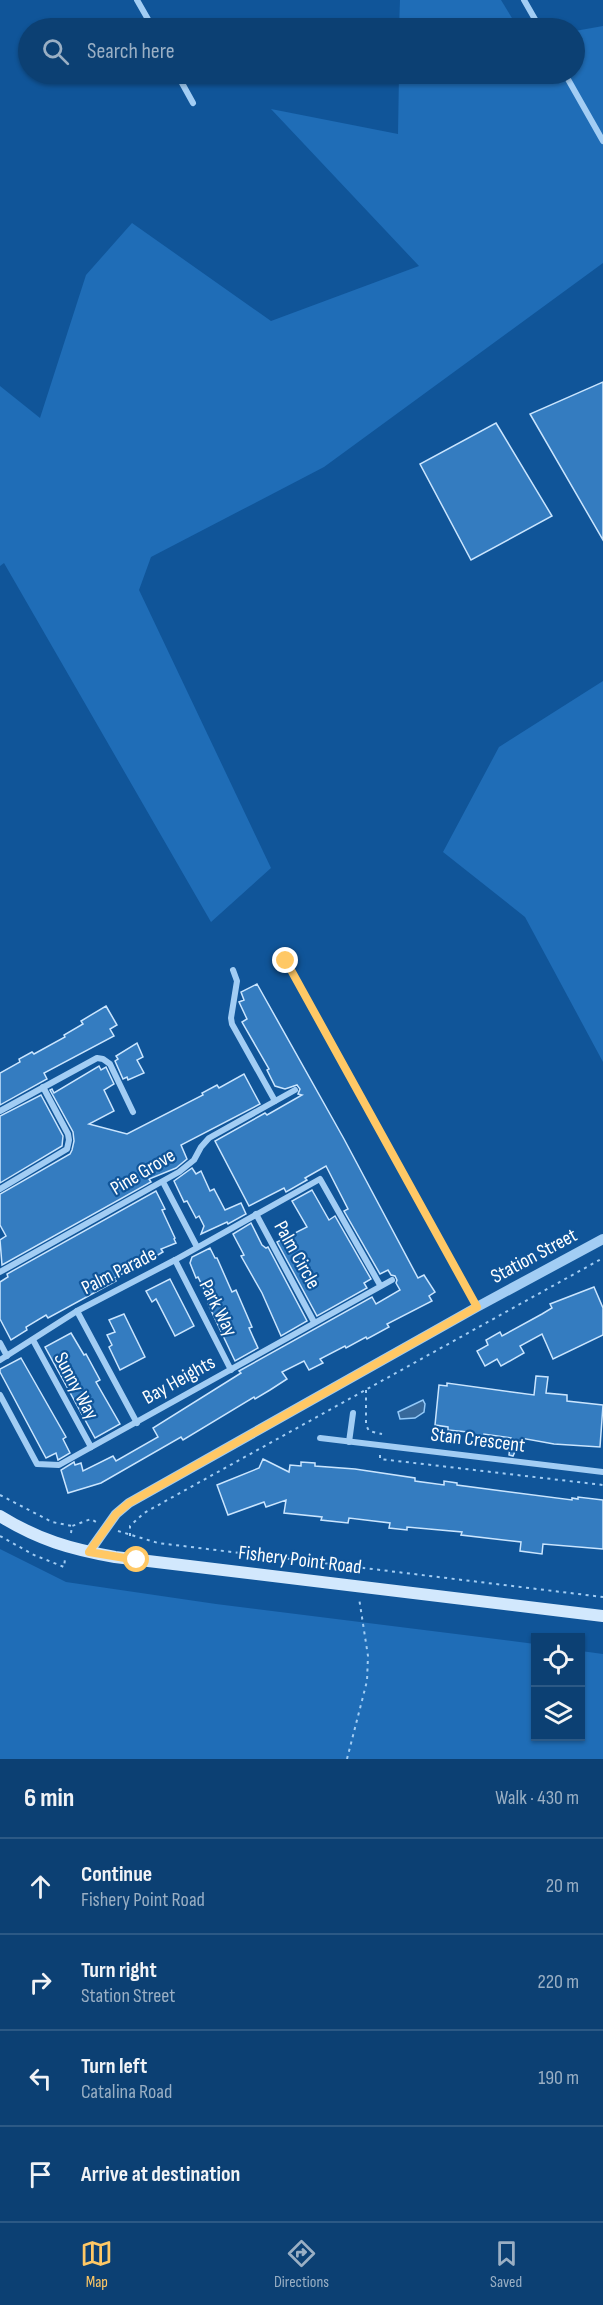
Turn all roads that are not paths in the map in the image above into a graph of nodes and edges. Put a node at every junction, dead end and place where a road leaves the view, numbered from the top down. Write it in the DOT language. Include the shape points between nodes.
graph roads {
  1 [pos="137,0"];
  2 [pos="524,0"];
  3 [pos="147,18"];
  4 [pos="534,18"];
  5 [pos="182,84"];
  6 [pos="571,84"];
  7 [pos="193,104"];
  8 [pos="603,141"];
  9 [pos="286,961"];
  10 [pos="233,970"];
  11 [pos="43,1087"];
  12 [pos="295,1090"];
  13 [pos="275,1101"];
  14 [pos="0,1111"];
  15 [pos="133,1112"];
  16 [pos="163,1182"];
  17 [pos="0,1189"];
  18 [pos="256,1214"];
  19 [pos="603,1239"];
  20 [pos="196,1247"];
  21 [pos="175,1260"];
  22 [pos="0,1272"];
  23 [pos="392,1280"];
  24 [pos="380,1285"];
  25 [pos="477,1307"];
  26 [pos="77,1311"];
  27 [pos="314,1322"];
  28 [pos="33,1340"];
  29 [pos="0,1343"];
  30 [pos="7,1356"];
  31 [pos="0,1360"];
  32 [pos="231,1370"];
  33 [pos="0,1395"];
  34 [pos="352,1413"];
  35 [pos="137,1423"];
  36 [pos="320,1438"];
  37 [pos="349,1442"];
  38 [pos="91,1447"];
  39 [pos="603,1472"];
  40 [pos="0,1516"];
  41 [pos="89,1552"];
  42 [pos="603,1616"];
  1 -- 3 [label="street"];
  2 -- 4 [label="street"];
  5 -- 7 [label="street"];
  6 -- 8 [label="street"];
  9 -- 25 [label="street"];
  10 -- 13 [label="street" via="237,981 232,1024"];
  11 -- 14 [label="street"];
  11 -- 15 [label="street" via="93,1059 104,1059 115,1071"];
  11 -- 17 [label="street" via="68,1134 68,1147"];
  12 -- 13 [label="street, Pine Grove"];
  13 -- 16 [label="street, Pine Grove" via="209,1138 194,1160"];
  16 -- 20 [label="street"];
  16 -- 22 [label="street, Pine Grove"];
  18 -- 20 [label="street, Palm Parade"];
  18 -- 24 [label="street, Palm Circle" via="320,1179"];
  18 -- 27 [label="street, Palm Circle"];
  19 -- 25 [label="street, Station Street"];
  20 -- 21 [label="street, Palm Parade"];
  21 -- 26 [label="street, Palm Parade"];
  21 -- 32 [label="street, Park Way"];
  23 -- 24 [label="street"];
  24 -- 27 [label="street"];
  25 -- 41 [label="street, Station Street" via="129,1503 116,1514"];
  26 -- 28 [label="street, Palm Parade"];
  26 -- 35 [label="street"];
  27 -- 32 [label="street, Bay Heights"];
  28 -- 30 [label="street, Palm Parade"];
  28 -- 38 [label="street, Sunny Way"];
  29 -- 30 [label="street"];
  30 -- 31 [label="street, Palm Parade"];
  32 -- 35 [label="street, Bay Heights"];
  33 -- 38 [label="street, Bay Heights" via="37,1464 59,1465"];
  34 -- 37 [label="street"];
  35 -- 38 [label="street, Bay Heights"];
  36 -- 37 [label="street, Stan Crescent"];
  37 -- 39 [label="street, Stan Crescent"];
  40 -- 41 [label="main road, Fishery Point Road" via="35,1535"];
  41 -- 42 [label="main road, Fishery Point Road"];
}
